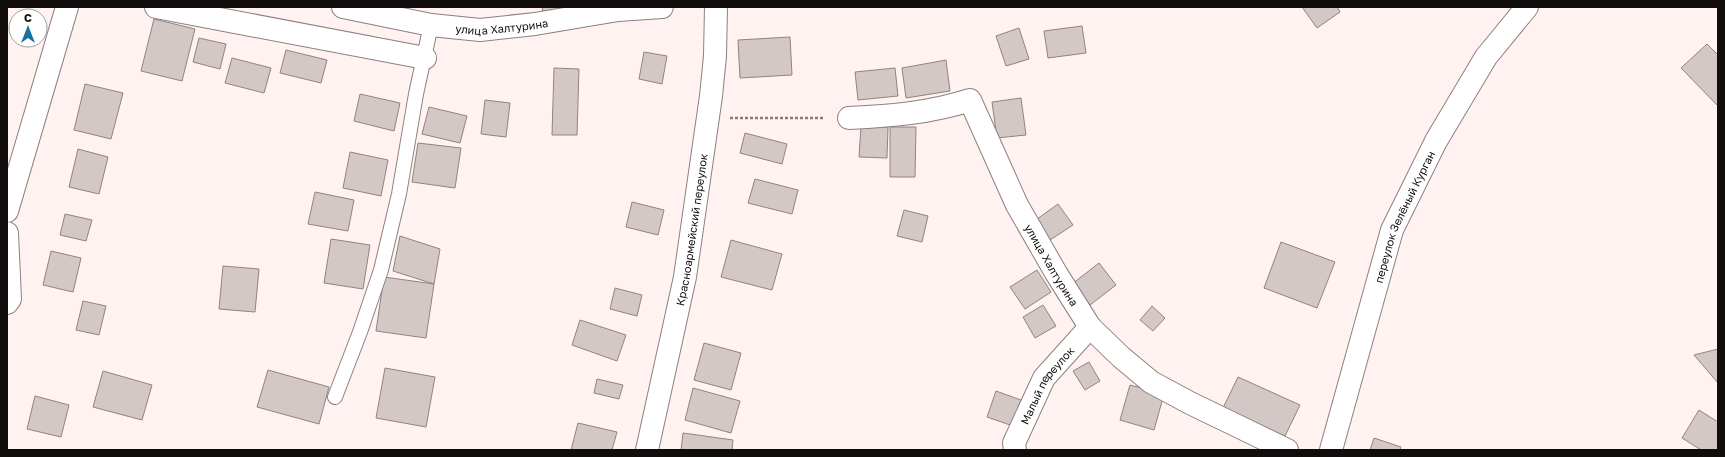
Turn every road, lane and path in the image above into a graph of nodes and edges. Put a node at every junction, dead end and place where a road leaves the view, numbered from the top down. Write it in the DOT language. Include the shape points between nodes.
graph roads {
  1 [pos="67,7"];
  2 [pos="156,7"];
  3 [pos="343,7"];
  4 [pos="662,7"];
  5 [pos="716,7"];
  6 [pos="1527,7"];
  7 [pos="431,25"];
  8 [pos="425,58"];
  9 [pos="708,118"];
  10 [pos="849,118"];
  11 [pos="7,211"];
  12 [pos="7,232"];
  13 [pos="7,303"];
  14 [pos="1090,327"];
  15 [pos="335,396"];
  16 [pos="647,450"];
  17 [pos="1015,450"];
  18 [pos="1287,450"];
  19 [pos="1331,450"];
  1 -- 11 [label="street"];
  2 -- 8 [label="street"];
  3 -- 7 [label="street, улица Халтурина"];
  4 -- 7 [label="street, улица Халтурина" via="618,10 480,30"];
  5 -- 9 [label="street, Красноармейский переулок" via="715,56"];
  6 -- 19 [label="street, переулок Зелёный Курган" via="1486,57 1436,141 1392,230"];
  7 -- 8 [label="lane"];
  8 -- 15 [label="lane" via="416,94 399,194 381,270"];
  9 -- 10 [label="path"];
  9 -- 16 [label="street, Красноармейский переулок" via="685,277"];
  10 -- 14 [label="street, улица Халтурина" via="903,115 946,108 970,100 1017,205"];
  12 -- 13 [label="street" via="10,298"];
  14 -- 17 [label="street, Малый переулок" via="1044,378 1014,443"];
  14 -- 18 [label="street, улица Халтурина" via="1151,382"];
}
